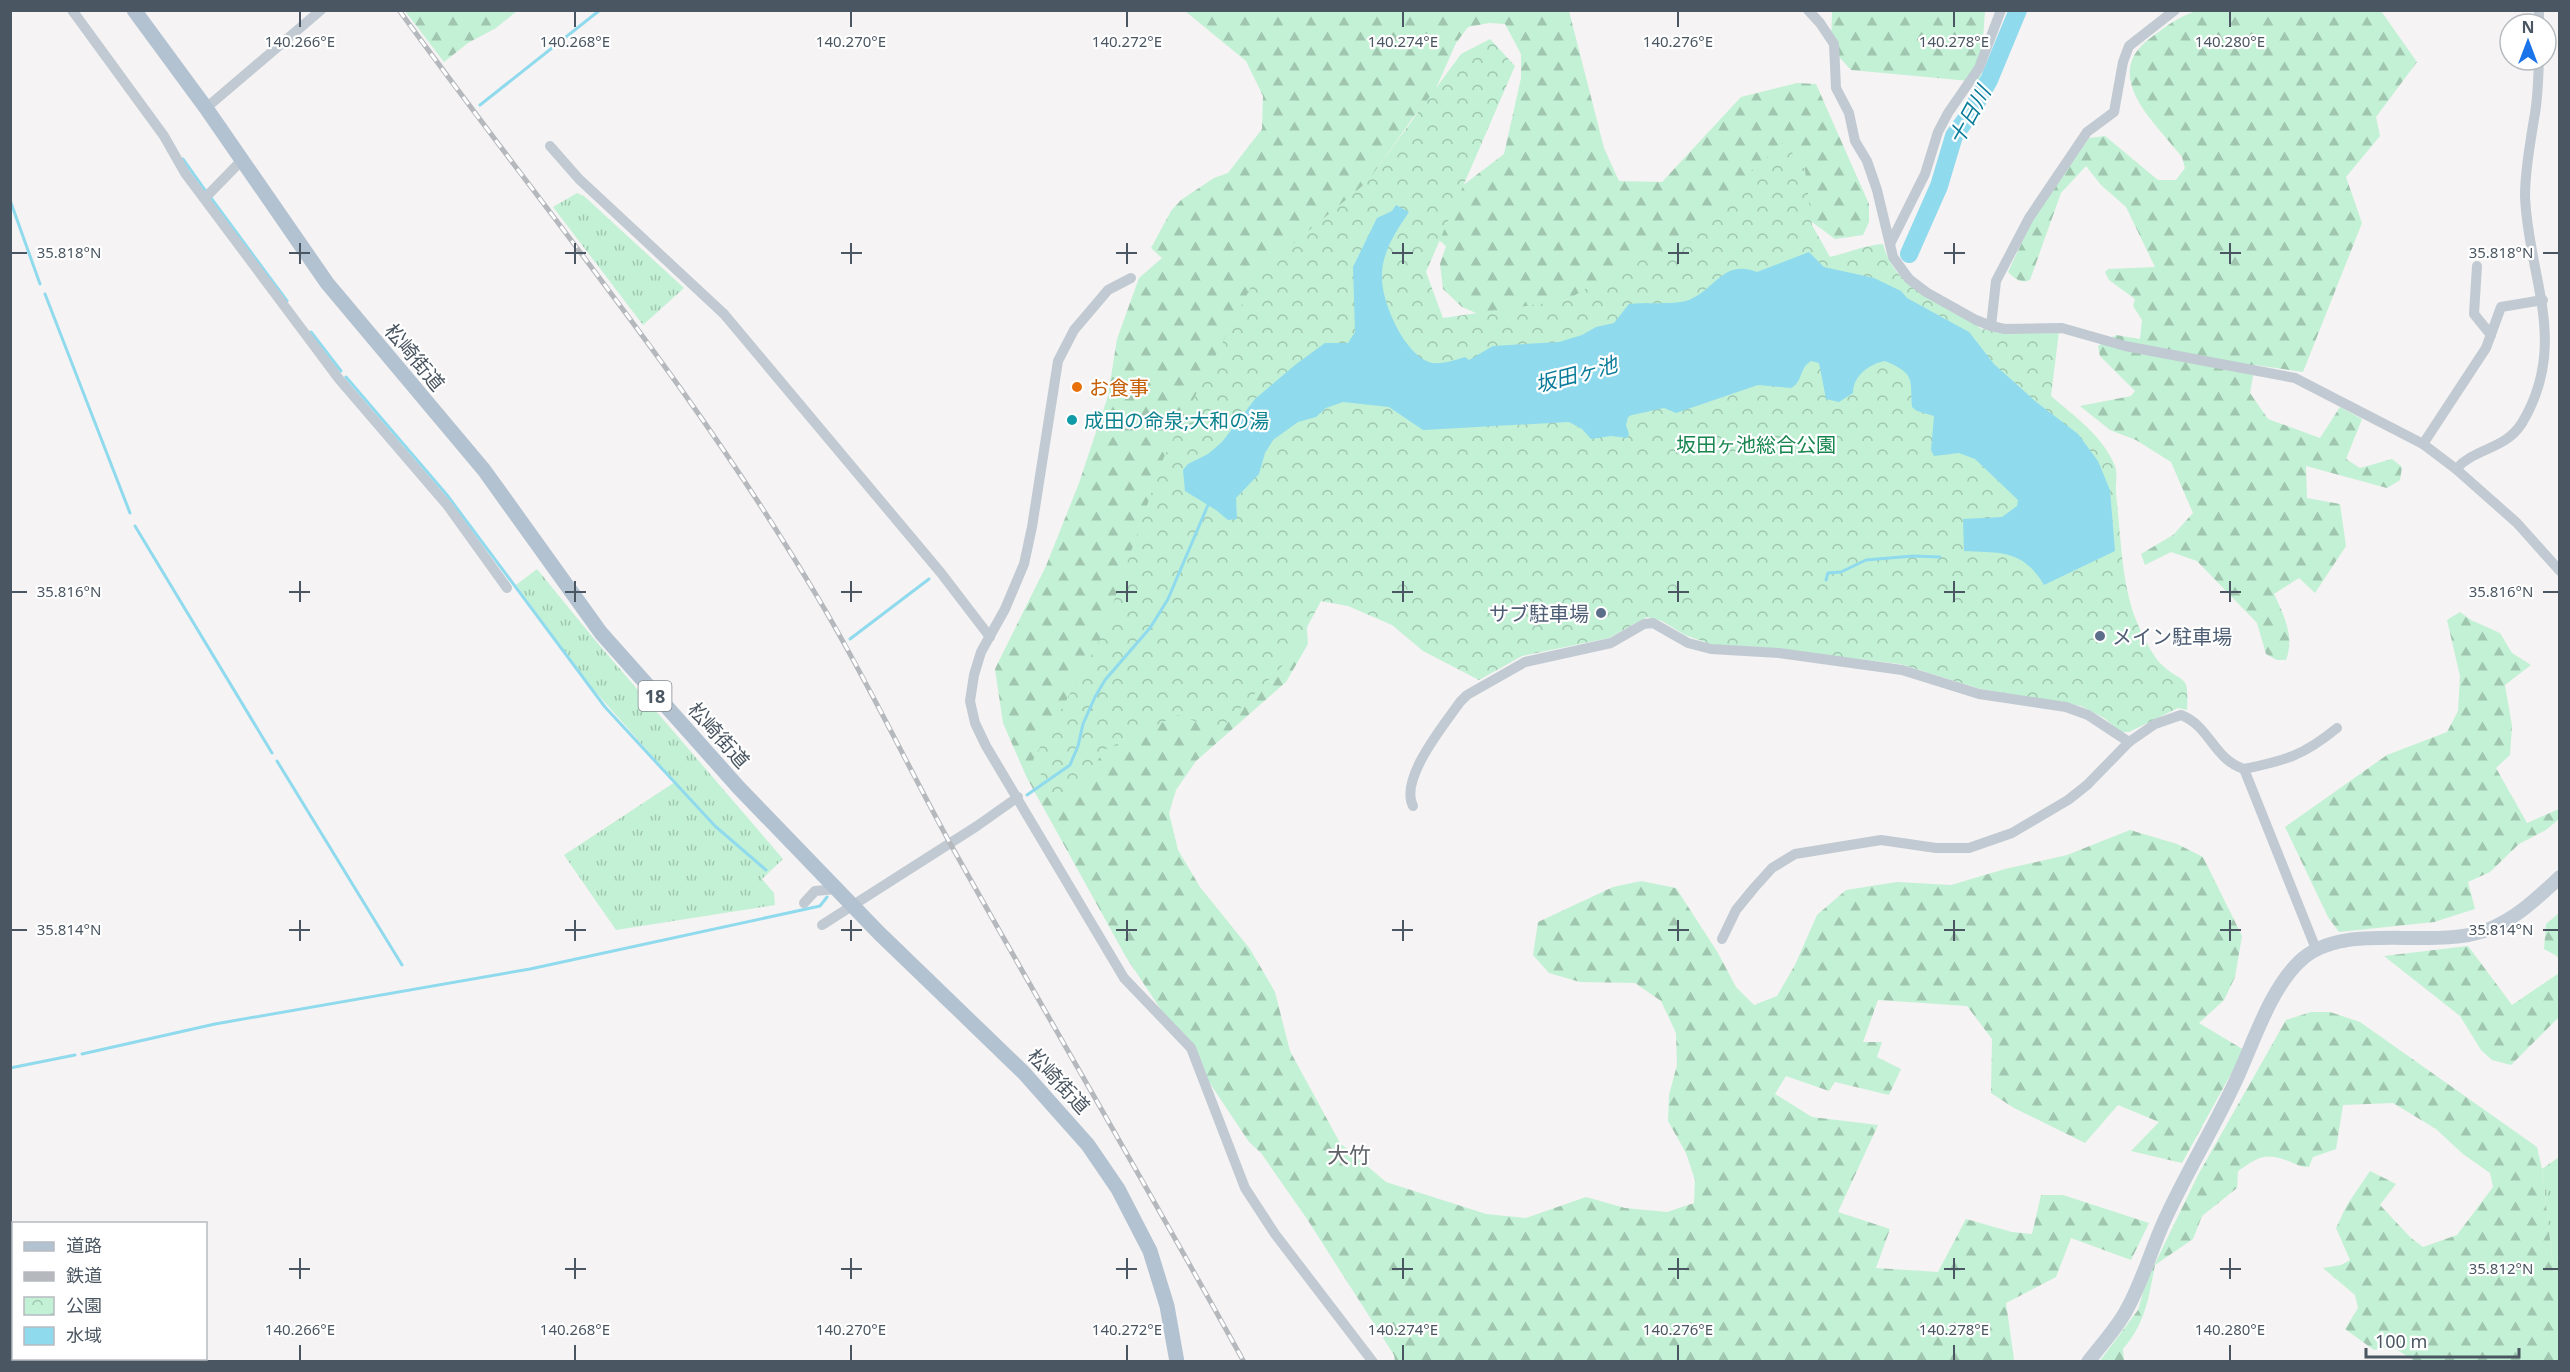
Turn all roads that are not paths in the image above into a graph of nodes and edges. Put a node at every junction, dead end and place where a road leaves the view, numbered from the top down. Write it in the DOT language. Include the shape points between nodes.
graph roads {
  1 [pos="72,10"];
  2 [pos="134,10"];
  3 [pos="321,10"];
  4 [pos="1808,10"];
  5 [pos="2001,10"];
  6 [pos="2175,10"];
  7 [pos="2537,72"];
  8 [pos="206,108"];
  9 [pos="550,146"];
  10 [pos="242,160"];
  11 [pos="205,198"];
  12 [pos="1890,244"];
  13 [pos="2477,266"];
  14 [pos="1131,278"];
  15 [pos="2543,300"];
  16 [pos="1991,326"];
  17 [pos="2491,335"];
  18 [pos="2423,444"];
  19 [pos="2456,469"];
  20 [pos="2559,571"];
  21 [pos="507,588"];
  22 [pos="990,637"];
  23 [pos="2337,728"];
  24 [pos="2129,742"];
  25 [pos="2244,769"];
  26 [pos="1018,797"];
  27 [pos="1413,806"];
  28 [pos="2559,877"];
  29 [pos="837,889"];
  30 [pos="804,903"];
  31 [pos="853,906"];
  32 [pos="822,925"];
  33 [pos="1722,939"];
  34 [pos="2316,949"];
  35 [pos="1177,1362"];
  36 [pos="1373,1362"];
  37 [pos="2088,1362"];
  1 -- 11 [label="street"];
  2 -- 8 [label="main road, 松崎街道 / 18"];
  3 -- 8 [label="street"];
  4 -- 12 [label="street" via="1834,44 1836,88 1850,113 1855,141 1867,161"];
  5 -- 12 [label="street" via="1978,69 1938,132 1925,174"];
  6 -- 16 [label="street" via="2129,46 2114,112 2088,132 2029,218 1996,281"];
  7 -- 15 [label="street" via="2525,198"];
  8 -- 10 [label="main road, 松崎街道 / 18"];
  9 -- 22 [label="street" via="724,314"];
  10 -- 11 [label="street"];
  10 -- 29 [label="main road, 松崎街道 / 18" via="327,283 484,470 601,633 732,780"];
  11 -- 21 [label="street" via="339,379 448,506"];
  12 -- 16 [label="street" via="1893,257 1909,279"];
  13 -- 17 [label="street" via="2474,315"];
  14 -- 22 [label="street" via="1108,290 1074,330 1058,361 1024,564"];
  15 -- 17 [label="street" via="2501,307"];
  15 -- 19 [label="street" via="2547,336 2544,363 2523,422 2503,443 2472,456"];
  16 -- 18 [label="street" via="2062,328 2125,346 2295,378"];
  17 -- 18 [label="street"];
  18 -- 19 [label="street"];
  19 -- 20 [label="street" via="2517,523"];
  22 -- 26 [label="street" via="981,652 970,701 986,746"];
  23 -- 25 [label="street" via="2296,756"];
  24 -- 25 [label="street" via="2155,724 2181,715 2194,720 2225,760"];
  24 -- 27 [label="street" via="2088,715 2066,707 1979,694 1902,670 1779,653 1711,649 1688,643 1650,623 1611,643 1525,662 1467,695 1414,773 1410,792"];
  24 -- 33 [label="street" via="2068,800 2012,833 1969,848 1881,840 1796,854 1772,868 1754,888 1736,910"];
  25 -- 34 [label="street"];
  26 -- 31 [label="street"];
  26 -- 36 [label="street" via="1124,978 1191,1048 1245,1188 1275,1234"];
  28 -- 34 [label="street" via="2519,914 2486,930 2443,939 2354,939"];
  29 -- 30 [label="street" via="815,891"];
  29 -- 31 [label="main road, 松崎街道 / 18"];
  31 -- 32 [label="street"];
  31 -- 35 [label="main road, 松崎街道 / 18" via="1024,1073 1088,1144 1150,1251 1167,1306"];
  34 -- 37 [label="street" via="2300,961 2274,997 2215,1127 2165,1217 2127,1310"];
}
